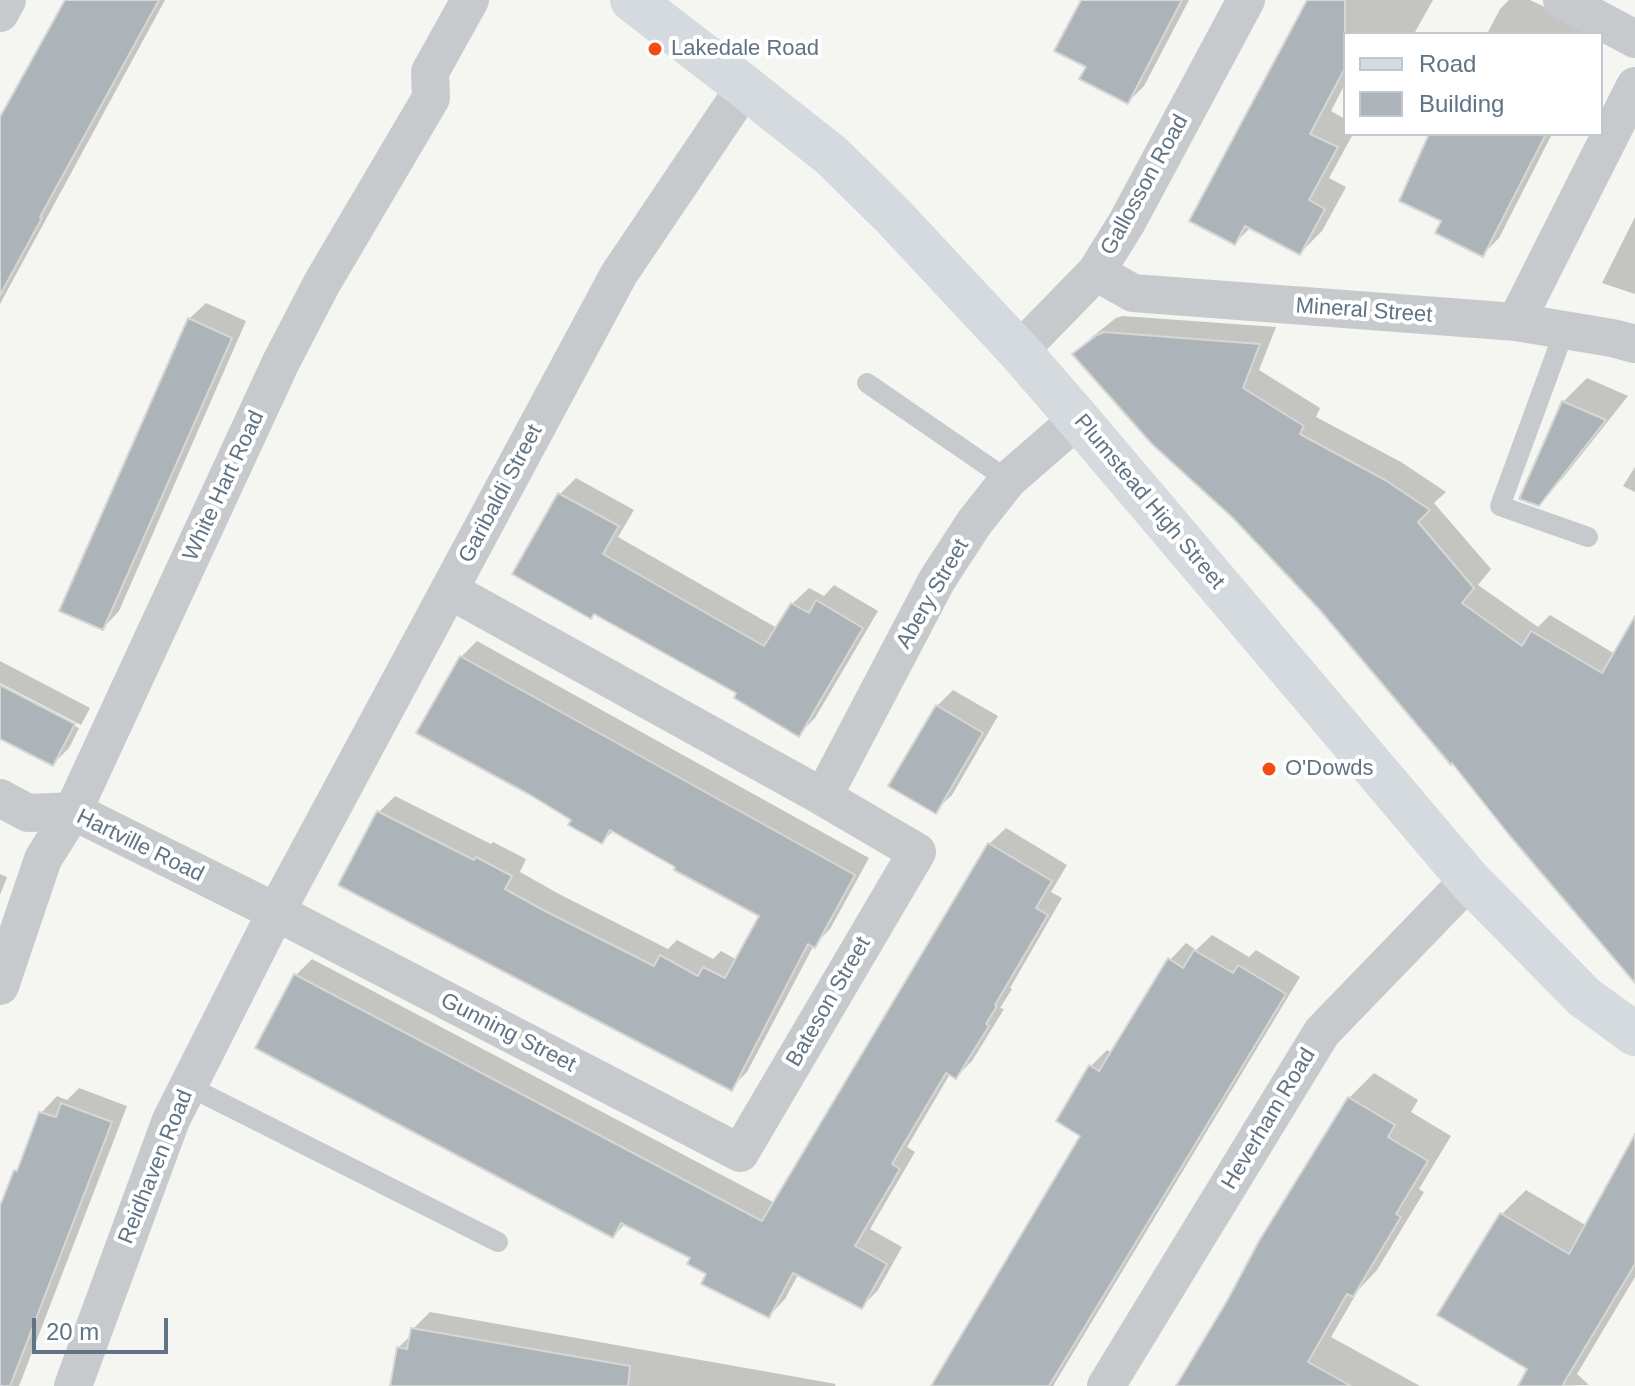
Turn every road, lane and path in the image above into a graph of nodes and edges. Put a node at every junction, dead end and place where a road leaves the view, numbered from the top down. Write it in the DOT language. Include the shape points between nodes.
graph roads {
  1 [pos="7,0"];
  2 [pos="470,0"];
  3 [pos="632,0"];
  4 [pos="1246,0"];
  5 [pos="1562,0"];
  6 [pos="0,13"];
  7 [pos="1635,39"];
  8 [pos="1635,86"];
  9 [pos="745,87"];
  10 [pos="1096,272"];
  11 [pos="1516,322"];
  12 [pos="1565,329"];
  13 [pos="1635,344"];
  14 [pos="1019,351"];
  15 [pos="867,383"];
  16 [pos="1078,419"];
  17 [pos="1008,480"];
  18 [pos="1588,537"];
  19 [pos="449,590"];
  20 [pos="823,797"];
  21 [pos="0,798"];
  22 [pos="73,811"];
  23 [pos="1469,880"];
  24 [pos="276,912"];
  25 [pos="0,986"];
  26 [pos="1635,1034"];
  27 [pos="188,1086"];
  28 [pos="740,1153"];
  29 [pos="498,1242"];
  30 [pos="73,1386"];
  31 [pos="1106,1386"];
  1 -- 6 [label="street"];
  2 -- 22 [label="street, White Hart Road" via="430,72 431,98 281,362"];
  3 -- 9 [label="main road, Plumstead High Street"];
  4 -- 10 [label="street, Gallosson Road"];
  5 -- 7 [label="street"];
  8 -- 11 [label="street"];
  9 -- 14 [label="main road, Plumstead High Street" via="842,166"];
  9 -- 19 [label="street, Garibaldi Street" via="619,274"];
  10 -- 11 [label="street, Mineral Street" via="1133,293"];
  10 -- 14 [label="street, Gallosson Road"];
  11 -- 12 [label="street, Mineral Street"];
  12 -- 13 [label="street, Mineral Street"];
  12 -- 18 [label="lane" via="1500,506"];
  14 -- 16 [label="main road, Plumstead High Street"];
  15 -- 17 [label="lane"];
  16 -- 17 [label="street, Abery Street"];
  16 -- 23 [label="main road, Plumstead High Street"];
  17 -- 20 [label="street, Abery Street" via="937,580"];
  19 -- 20 [label="street"];
  19 -- 24 [label="street, Garibaldi Street"];
  20 -- 28 [label="street, Bateson Street" via="917,852"];
  21 -- 22 [label="street, Hartville Road" via="28,813"];
  22 -- 24 [label="street, Hartville Road"];
  22 -- 25 [label="street, White Hart Road" via="43,859"];
  23 -- 26 [label="main road, Plumstead High Street" via="1584,997"];
  23 -- 31 [label="street, Heverham Road" via="1322,1032"];
  24 -- 27 [label="street, Reidhaven Road"];
  24 -- 28 [label="street, Gunning Street"];
  27 -- 29 [label="lane"];
  27 -- 30 [label="street, Reidhaven Road"];
}
